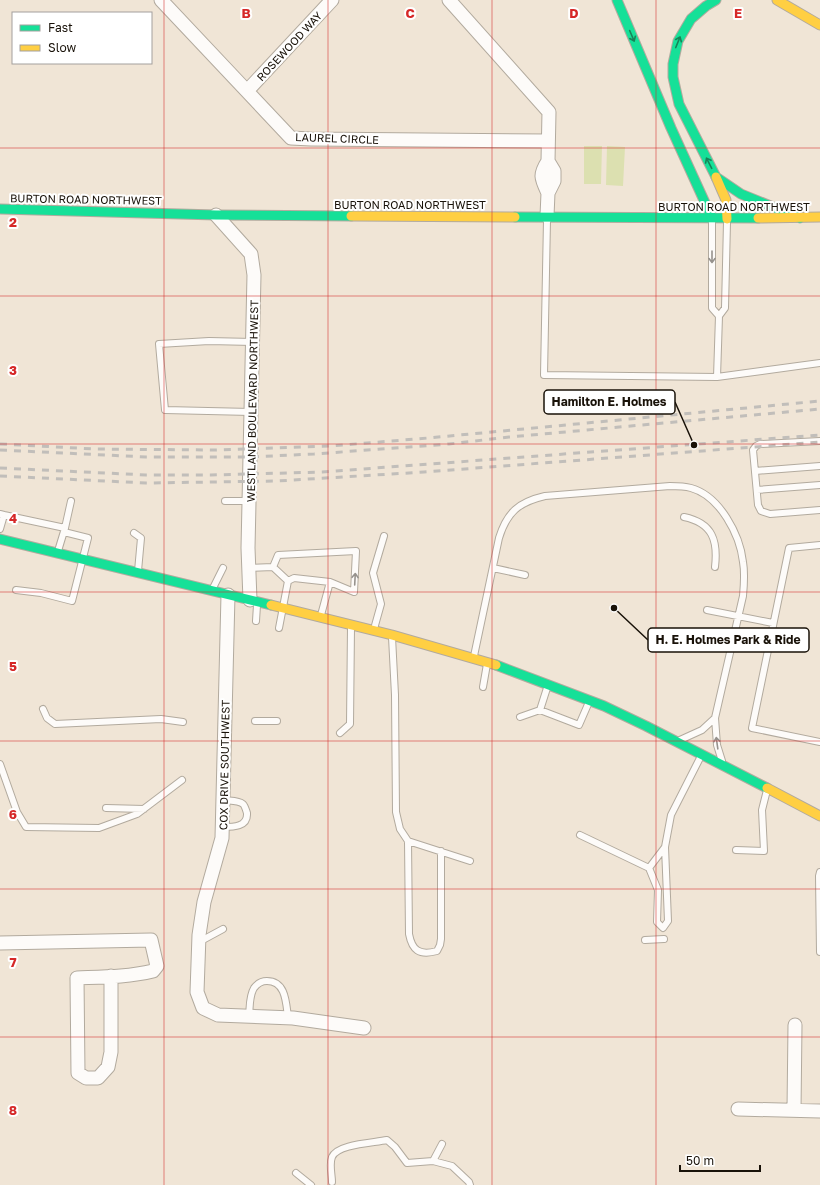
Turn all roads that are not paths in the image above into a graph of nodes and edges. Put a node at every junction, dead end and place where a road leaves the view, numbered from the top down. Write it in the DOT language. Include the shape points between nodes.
graph roads {
  1 [pos="161,0"];
  2 [pos="332,0"];
  3 [pos="449,0"];
  4 [pos="617,0"];
  5 [pos="716,0"];
  6 [pos="777,0"];
  7 [pos="820,25"];
  8 [pos="247,91"];
  9 [pos="548,141"];
  10 [pos="716,177"];
  11 [pos="0,209"];
  12 [pos="820,213"];
  13 [pos="216,214"];
  14 [pos="547,216"];
  15 [pos="712,218"];
  16 [pos="800,218"];
  17 [pos="815,218"];
  18 [pos="727,219"];
  19 [pos="719,316"];
  20 [pos="253,342"];
  21 [pos="820,363"];
  22 [pos="717,377"];
  23 [pos="251,412"];
  24 [pos="820,441"];
  25 [pos="820,466"];
  26 [pos="755,471"];
  27 [pos="820,486"];
  28 [pos="757,490"];
  29 [pos="72,501"];
  30 [pos="225,501"];
  31 [pos="250,501"];
  32 [pos="820,510"];
  33 [pos="2,514"];
  34 [pos="684,517"];
  35 [pos="0,529"];
  36 [pos="64,530"];
  37 [pos="134,533"];
  38 [pos="384,536"];
  39 [pos="0,539"];
  40 [pos="820,545"];
  41 [pos="58,553"];
  42 [pos="82,559"];
  43 [pos="273,567"];
  44 [pos="715,567"];
  45 [pos="223,568"];
  46 [pos="248,568"];
  47 [pos="492,568"];
  48 [pos="138,573"];
  49 [pos="525,575"];
  50 [pos="288,581"];
  51 [pos="330,582"];
  52 [pos="16,590"];
  53 [pos="212,591"];
  54 [pos="228,595"];
  55 [pos="254,601"];
  56 [pos="284,609"];
  57 [pos="707,610"];
  58 [pos="739,616"];
  59 [pos="321,618"];
  60 [pos="256,621"];
  61 [pos="773,623"];
  62 [pos="352,625"];
  63 [pos="279,628"];
  64 [pos="373,630"];
  65 [pos="392,635"];
  66 [pos="474,658"];
  67 [pos="487,662"];
  68 [pos="548,684"];
  69 [pos="483,687"];
  70 [pos="589,700"];
  71 [pos="43,709"];
  72 [pos="540,710"];
  73 [pos="520,717"];
  74 [pos="716,718"];
  75 [pos="255,721"];
  76 [pos="277,721"];
  77 [pos="183,722"];
  78 [pos="340,733"];
  79 [pos="675,742"];
  80 [pos="820,742"];
  81 [pos="701,755"];
  82 [pos="0,764"];
  83 [pos="724,767"];
  84 [pos="182,780"];
  85 [pos="767,789"];
  86 [pos="224,800"];
  87 [pos="820,806"];
  88 [pos="106,808"];
  89 [pos="805,808"];
  90 [pos="144,809"];
  91 [pos="820,816"];
  92 [pos="223,827"];
  93 [pos="580,835"];
  94 [pos="408,841"];
  95 [pos="665,847"];
  96 [pos="736,850"];
  97 [pos="441,851"];
  98 [pos="470,861"];
  99 [pos="649,868"];
  100 [pos="820,872"];
  101 [pos="658,890"];
  102 [pos="668,890"];
  103 [pos="223,929"];
  104 [pos="664,939"];
  105 [pos="645,940"];
  106 [pos="199,942"];
  107 [pos="0,943"];
  108 [pos="820,952"];
  109 [pos="111,976"];
  110 [pos="248,1016"];
  111 [pos="288,1017"];
  112 [pos="795,1025"];
  113 [pos="364,1028"];
  114 [pos="738,1109"];
  115 [pos="794,1110"];
  116 [pos="820,1111"];
  117 [pos="442,1144"];
  118 [pos="433,1162"];
  119 [pos="296,1173"];
  120 [pos="332,1182"];
  121 [pos="311,1185"];
  122 [pos="470,1185"];
  1 -- 8 [label="street, LAUREL CIRCLE"];
  2 -- 8 [label="street, ROSEWOOD WAY"];
  3 -- 9 [label="street" via="549,112"];
  4 -- 15 [label="main road, one-way"];
  10 -- 5 [label="main road, one-way" via="679,104 672,77 675,50 684,28 698,12"];
  6 -- 7 [label="main road"];
  8 -- 9 [label="street, LAUREL CIRCLE" via="291,138"];
  9 -- 14 [label="street" via="548,161 542,170 542,180 548,193"];
  10 -- 16 [label="main road" via="741,194"];
  10 -- 18 [label="main road" via="726,200"];
  11 -- 13 [label="main road, BURTON ROAD NORTHWEST"];
  12 -- 17 [label="main road"];
  13 -- 14 [label="main road, BURTON ROAD NORTHWEST"];
  13 -- 20 [label="street, WESTLAND BOULEVARD NORTHWEST" via="251,254 254,275"];
  14 -- 15 [label="main road, BURTON ROAD NORTHWEST"];
  14 -- 22 [label="lane" via="544,375"];
  15 -- 18 [label="main road, BURTON ROAD NORTHWEST"];
  15 -- 19 [label="lane, one-way" via="712,308"];
  16 -- 17 [label="main road, BURTON ROAD NORTHWEST"];
  16 -- 18 [label="main road, BURTON ROAD NORTHWEST"];
  18 -- 19 [label="lane" via="725,308"];
  19 -- 22 [label="lane"];
  20 -- 23 [label="street, WESTLAND BOULEVARD NORTHWEST"];
  20 -- 23 [label="lane" via="209,340 159,344 165,410"];
  21 -- 22 [label="lane"];
  23 -- 31 [label="street, WESTLAND BOULEVARD NORTHWEST"];
  24 -- 26 [label="lane" via="760,444 753,450"];
  25 -- 26 [label="lane"];
  26 -- 28 [label="lane"];
  27 -- 28 [label="lane"];
  28 -- 32 [label="lane" via="761,511 770,514"];
  29 -- 36 [label="lane"];
  30 -- 31 [label="lane"];
  31 -- 46 [label="street, WESTLAND BOULEVARD NORTHWEST"];
  33 -- 35 [label="lane"];
  33 -- 36 [label="lane"];
  34 -- 44 [label="lane" via="710,531 716,547"];
  36 -- 41 [label="lane"];
  36 -- 42 [label="lane" via="88,538"];
  37 -- 48 [label="lane" via="141,538"];
  38 -- 64 [label="lane" via="373,573 381,604"];
  39 -- 41 [label="main road"];
  40 -- 61 [label="lane" via="789,548"];
  41 -- 42 [label="main road"];
  42 -- 48 [label="main road"];
  42 -- 52 [label="lane" via="72,601"];
  43 -- 46 [label="lane"];
  43 -- 50 [label="lane"];
  51 -- 43 [label="lane, one-way" via="354,592 356,551 278,555"];
  45 -- 53 [label="lane"];
  46 -- 55 [label="street, WESTLAND BOULEVARD NORTHWEST"];
  47 -- 49 [label="lane"];
  47 -- 58 [label="lane" via="503,526 509,514 531,499 682,486 704,494 716,504 729,522 740,546 745,579"];
  47 -- 66 [label="lane"];
  48 -- 53 [label="main road"];
  50 -- 51 [label="lane" via="294,578"];
  50 -- 56 [label="lane"];
  51 -- 59 [label="lane"];
  53 -- 54 [label="main road"];
  54 -- 55 [label="main road"];
  54 -- 86 [label="street, COX DRIVE SOUTHWEST"];
  55 -- 56 [label="main road"];
  55 -- 60 [label="lane"];
  56 -- 59 [label="main road"];
  56 -- 63 [label="lane"];
  57 -- 58 [label="lane"];
  58 -- 61 [label="lane"];
  58 -- 74 [label="lane"];
  59 -- 62 [label="main road"];
  61 -- 80 [label="lane" via="752,728"];
  62 -- 64 [label="main road"];
  62 -- 78 [label="lane" via="350,724"];
  64 -- 65 [label="main road"];
  65 -- 66 [label="main road"];
  65 -- 94 [label="lane" via="396,812 400,829"];
  66 -- 67 [label="main road"];
  67 -- 68 [label="main road"];
  67 -- 69 [label="lane"];
  68 -- 70 [label="main road"];
  68 -- 72 [label="lane"];
  70 -- 72 [label="lane" via="579,725"];
  70 -- 79 [label="main road"];
  71 -- 77 [label="lane" via="46,718 55,724 161,720"];
  72 -- 73 [label="lane"];
  74 -- 79 [label="lane" via="702,730"];
  83 -- 74 [label="lane, one-way" via="717,745"];
  75 -- 76 [label="lane"];
  79 -- 81 [label="main road"];
  81 -- 83 [label="main road"];
  81 -- 95 [label="lane" via="671,815"];
  82 -- 90 [label="lane" via="17,812 26,827 99,828"];
  83 -- 85 [label="main road"];
  84 -- 90 [label="lane"];
  85 -- 89 [label="main road"];
  85 -- 96 [label="lane" via="762,810 764,851"];
  86 -- 92 [label="street, COX DRIVE SOUTHWEST"];
  86 -- 92 [label="lane" via="243,804 247,815 242,825"];
  87 -- 89 [label="lane"];
  88 -- 90 [label="lane"];
  89 -- 91 [label="main road"];
  92 -- 106 [label="street, COX DRIVE SOUTHWEST" via="204,902"];
  93 -- 99 [label="lane"];
  94 -- 97 [label="lane"];
  94 -- 97 [label="lane" via="409,934 411,945 418,951 428,954 436,951 441,939"];
  95 -- 99 [label="lane"];
  95 -- 102 [label="lane"];
  97 -- 98 [label="lane"];
  99 -- 101 [label="lane"];
  100 -- 108 [label="lane"];
  101 -- 102 [label="lane"];
  101 -- 102 [label="lane" via="657,922 663,928 668,921"];
  103 -- 106 [label="lane"];
  104 -- 105 [label="lane"];
  106 -- 110 [label="street, COX DRIVE SOUTHWEST" via="197,992 203,1008 218,1015"];
  107 -- 109 [label="street" via="151,940 157,966 153,971"];
  109 -- 109 [label="street" via="76,978 78,1073 86,1078 98,1078 108,1067 112,1052"];
  110 -- 111 [label="street, COX DRIVE SOUTHWEST"];
  110 -- 111 [label="lane" via="255,987 263,981 273,981 281,987 286,998"];
  111 -- 113 [label="street, COX DRIVE SOUTHWEST"];
  112 -- 115 [label="street"];
  114 -- 115 [label="street"];
  115 -- 116 [label="street"];
  117 -- 118 [label="lane"];
  118 -- 120 [label="lane" via="407,1163 387,1140 343,1148 335,1152 331,1159"];
  118 -- 122 [label="lane" via="452,1166"];
  119 -- 121 [label="lane"];
}
